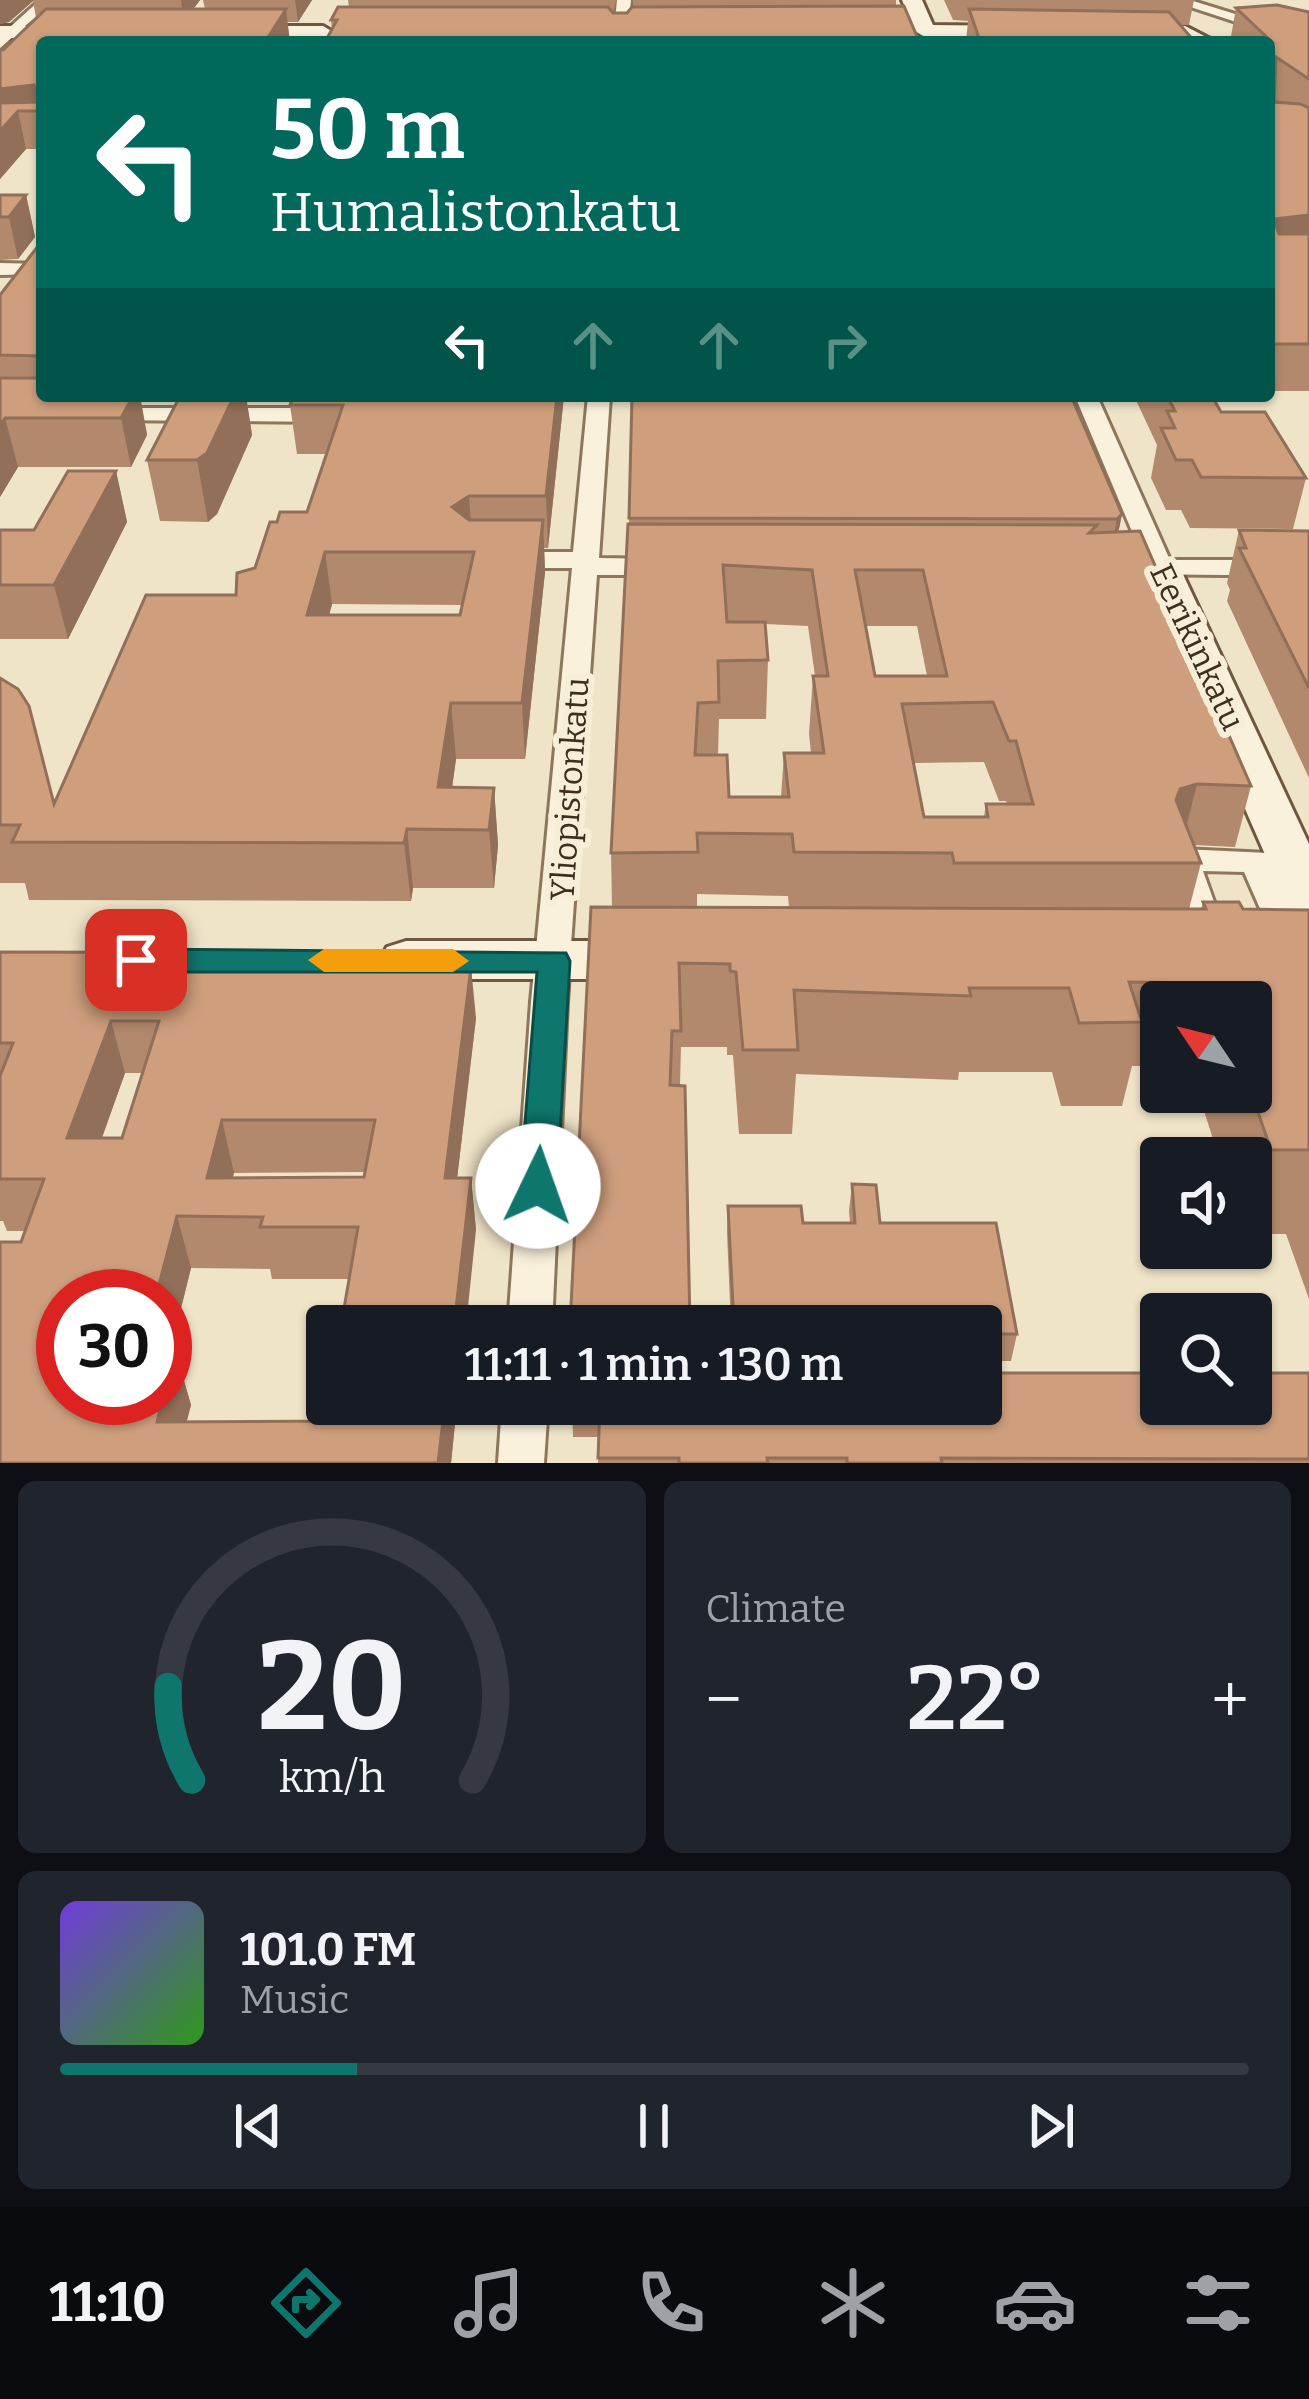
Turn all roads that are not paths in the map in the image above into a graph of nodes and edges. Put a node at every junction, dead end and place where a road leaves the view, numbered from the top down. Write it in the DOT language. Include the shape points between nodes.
graph roads {
  1 [pos="48,0"];
  2 [pos="624,0"];
  3 [pos="912,0"];
  4 [pos="1176,0"];
  5 [pos="1216,14"];
  6 [pos="328,30"];
  7 [pos="110,32"];
  8 [pos="207,32"];
  9 [pos="1052,32"];
  10 [pos="1099,32"];
  11 [pos="620,34"];
  12 [pos="921,35"];
  13 [pos="4,36"];
  14 [pos="1165,36"];
  15 [pos="1200,36"];
  16 [pos="1309,42"];
  17 [pos="0,268"];
  18 [pos="36,269"];
  19 [pos="36,276"];
  20 [pos="17,301"];
  21 [pos="599,402"];
  22 [pos="1088,402"];
  23 [pos="83,415"];
  24 [pos="351,415"];
  25 [pos="473,560"];
  26 [pos="587,564"];
  27 [pos="696,567"];
  28 [pos="1138,568"];
  29 [pos="1309,568"];
  30 [pos="1309,898"];
  31 [pos="360,960"];
  32 [pos="554,961"];
  33 [pos="701,961"];
  34 [pos="1157,961"];
  35 [pos="1309,961"];
  36 [pos="531,1305"];
  37 [pos="524,1425"];
  38 [pos="521,1463"];
  1 -- 13 [label="street"];
  2 -- 11 [label="street"];
  3 -- 12 [label="street"];
  4 -- 5 [label="street"];
  5 -- 15 [label="street"];
  5 -- 16 [label="street"];
  6 -- 8 [label="street"];
  7 -- 13 [label="street"];
  9 -- 12 [label="street"];
  10 -- 14 [label="street"];
  17 -- 18 [label="street"];
  19 -- 20 [label="street"];
  21 -- 26 [label="street, Yliopistonkatu"];
  22 -- 28 [label="street, Eerikinkatu"];
  23 -- 24 [label="street"];
  25 -- 26 [label="street"];
  26 -- 27 [label="street"];
  26 -- 32 [label="street, Yliopistonkatu"];
  28 -- 29 [label="street"];
  28 -- 30 [label="street, Eerikinkatu"];
  31 -- 32 [label="street"];
  32 -- 33 [label="street"];
  32 -- 36 [label="street, Yliopistonkatu"];
  34 -- 35 [label="street"];
  37 -- 38 [label="street"];
}
